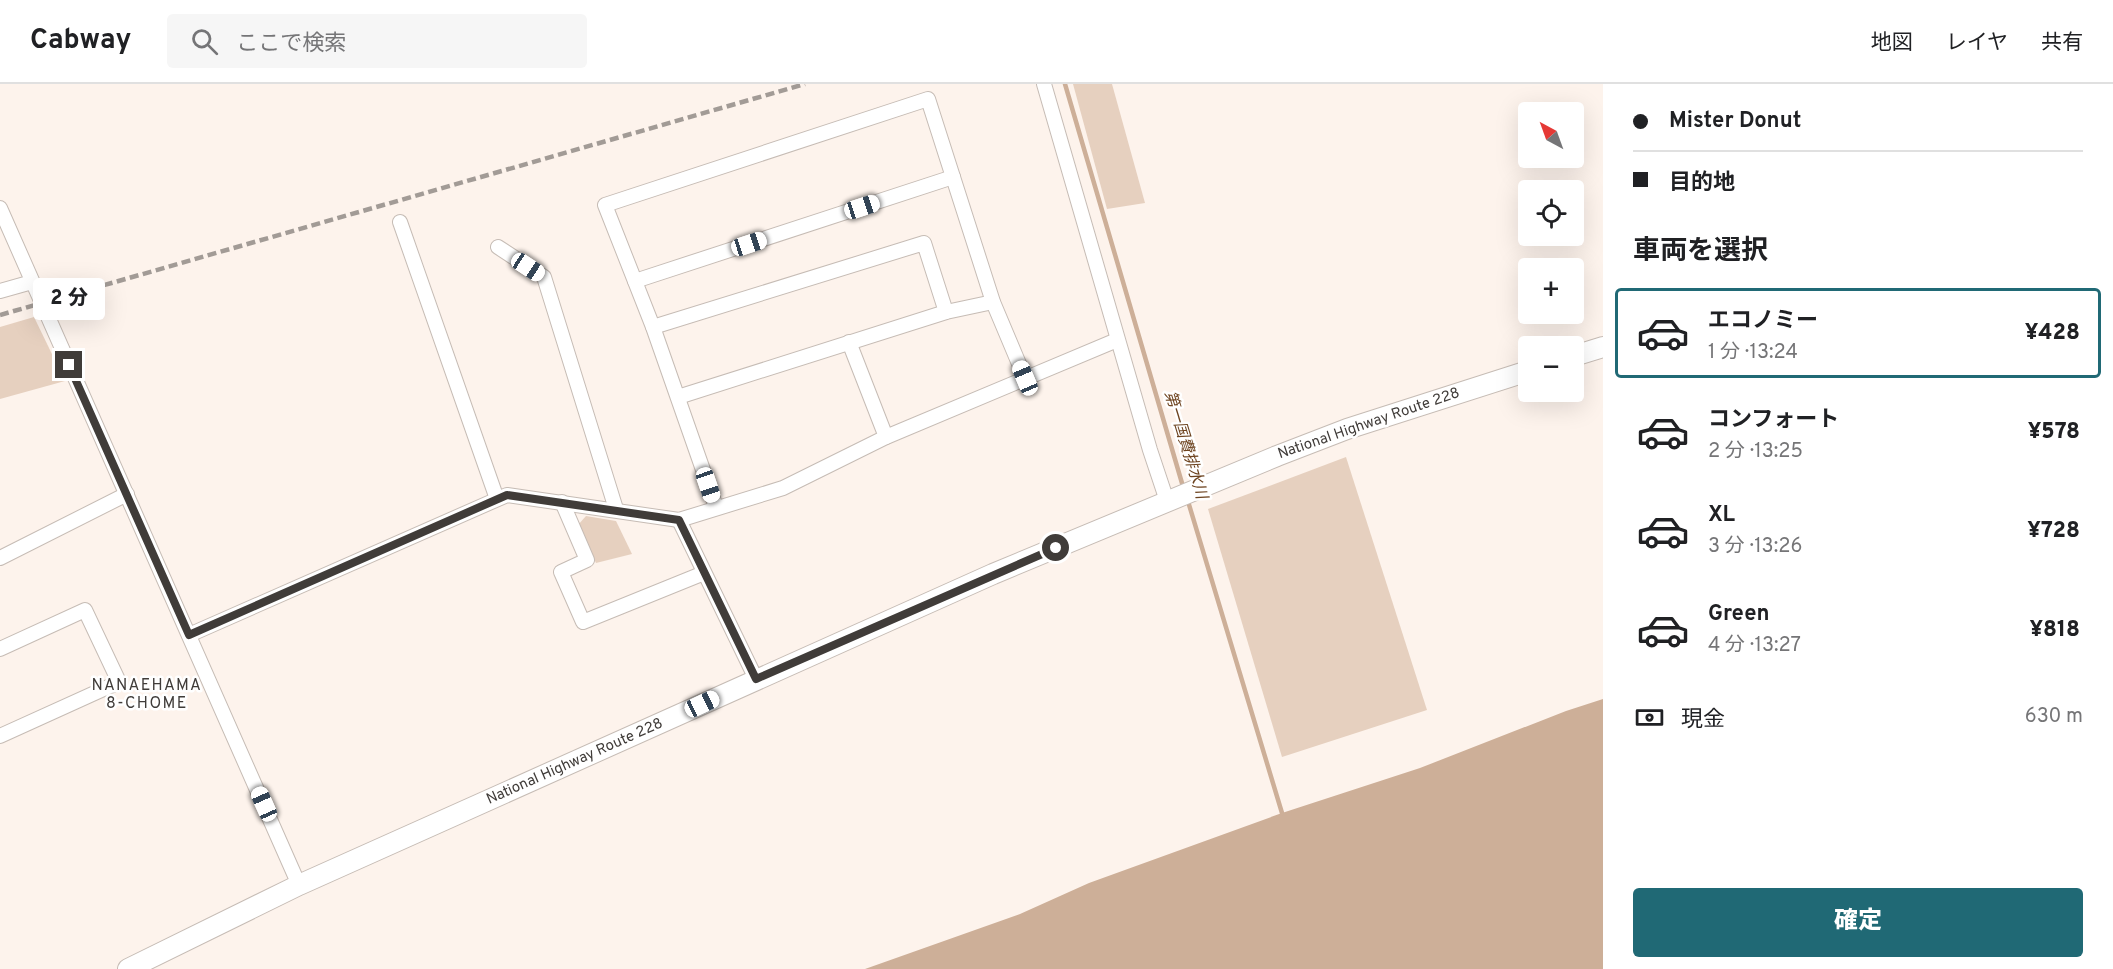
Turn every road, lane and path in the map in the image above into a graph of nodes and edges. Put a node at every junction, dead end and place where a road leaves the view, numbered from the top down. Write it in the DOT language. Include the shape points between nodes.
graph roads {
  1 [pos="1044,84"];
  2 [pos="954,177"];
  3 [pos="0,208"];
  4 [pos="400,222"];
  5 [pos="498,247"];
  6 [pos="635,281"];
  7 [pos="32,282"];
  8 [pos="0,291"];
  9 [pos="993,302"];
  10 [pos="946,312"];
  11 [pos="653,327"];
  12 [pos="1118,340"];
  13 [pos="849,342"];
  14 [pos="1603,347"];
  15 [pos="1584,353"];
  16 [pos="1518,374"];
  17 [pos="1025,378"];
  18 [pos="678,397"];
  19 [pos="886,437"];
  20 [pos="127,494"];
  21 [pos="497,499"];
  22 [pos="1171,500"];
  23 [pos="562,502"];
  24 [pos="716,507"];
  25 [pos="616,509"];
  26 [pos="679,520"];
  27 [pos="0,558"];
  28 [pos="704,573"];
  29 [pos="189,635"];
  30 [pos="0,649"];
  31 [pos="756,679"];
  32 [pos="0,736"];
  33 [pos="299,885"];
  34 [pos="128,969"];
  1 -- 12 [label="street"];
  2 -- 6 [label="street"];
  2 -- 6 [label="street" via="928,99 917,102 605,205"];
  2 -- 9 [label="street"];
  3 -- 7 [label="street"];
  4 -- 21 [label="street"];
  5 -- 25 [label="street" via="544,277"];
  6 -- 11 [label="street"];
  7 -- 8 [label="street"];
  7 -- 20 [label="street"];
  9 -- 10 [label="street"];
  9 -- 17 [label="street"];
  10 -- 11 [label="street" via="924,243"];
  10 -- 13 [label="street"];
  11 -- 18 [label="street"];
  12 -- 17 [label="street"];
  12 -- 22 [label="street"];
  13 -- 18 [label="street"];
  13 -- 19 [label="street"];
  14 -- 15 [label="highway"];
  16 -- 22 [label="highway, National Highway Route 228" via="1347,429"];
  17 -- 19 [label="street"];
  18 -- 24 [label="street"];
  19 -- 24 [label="street" via="783,488"];
  20 -- 27 [label="street"];
  20 -- 29 [label="street"];
  21 -- 23 [label="street" via="507,495"];
  21 -- 29 [label="street"];
  22 -- 31 [label="highway, National Highway Route 228"];
  23 -- 25 [label="street"];
  23 -- 28 [label="street" via="587,560 561,572 583,622"];
  24 -- 26 [label="street"];
  25 -- 26 [label="street"];
  26 -- 28 [label="street"];
  28 -- 31 [label="street"];
  29 -- 33 [label="street"];
  30 -- 32 [label="street" via="85,610 119,682"];
  31 -- 33 [label="highway, National Highway Route 228"];
  33 -- 34 [label="highway, National Highway Route 228"];
}
